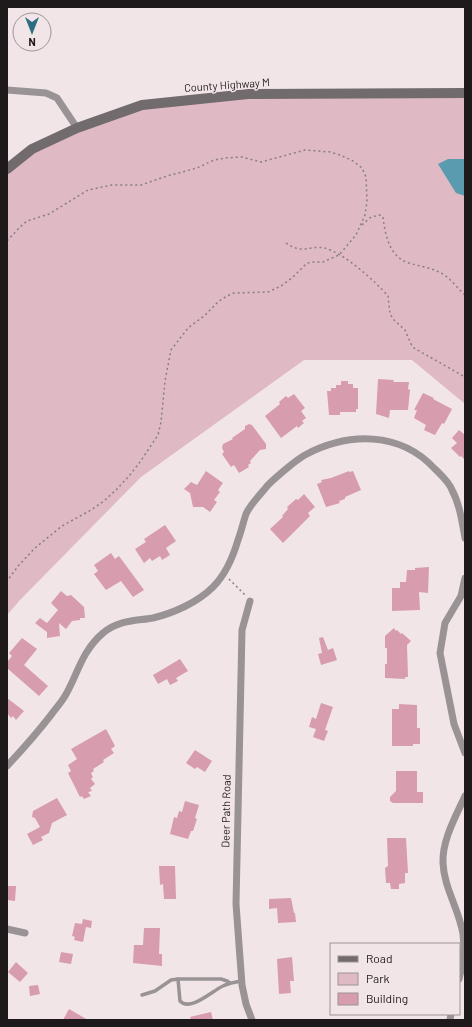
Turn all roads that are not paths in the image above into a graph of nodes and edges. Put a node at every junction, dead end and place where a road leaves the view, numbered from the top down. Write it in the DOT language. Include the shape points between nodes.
graph roads {
  1 [pos="7,90"];
  2 [pos="465,93"];
  3 [pos="77,128"];
  4 [pos="7,169"];
  5 [pos="465,538"];
  6 [pos="465,578"];
  7 [pos="250,601"];
  8 [pos="465,752"];
  9 [pos="7,766"];
  10 [pos="465,796"];
  11 [pos="7,929"];
  12 [pos="25,933"];
  13 [pos="460,975"];
  14 [pos="178,979"];
  15 [pos="242,981"];
  16 [pos="230,984"];
  17 [pos="142,994"];
  18 [pos="252,1020"];
  1 -- 3 [label="street" via="46,93 57,98"];
  2 -- 3 [label="main road, County Highway M" via="232,95 142,105"];
  3 -- 4 [label="main road, County Highway M" via="32,149"];
  5 -- 9 [label="street" via="452,488 428,462 406,448 384,440 363,439 341,441 320,448 301,458 269,484 247,513 224,573 203,596 165,615 128,621 112,626 102,634 80,662 65,697"];
  6 -- 8 [label="street" via="461,596 445,623 440,653 454,724"];
  7 -- 15 [label="street, Deer Path Road" via="242,630 238,738 236,904"];
  10 -- 13 [label="street" via="449,832 443,862 445,878 463,935 463,963"];
  11 -- 12 [label="street"];
  14 -- 16 [label="lane" via="221,980"];
  14 -- 16 [label="lane" via="180,1001 185,1004 196,1002"];
  14 -- 17 [label="lane" via="171,980 155,991"];
  15 -- 16 [label="lane"];
  15 -- 18 [label="street, Deer Path Road"];
}
